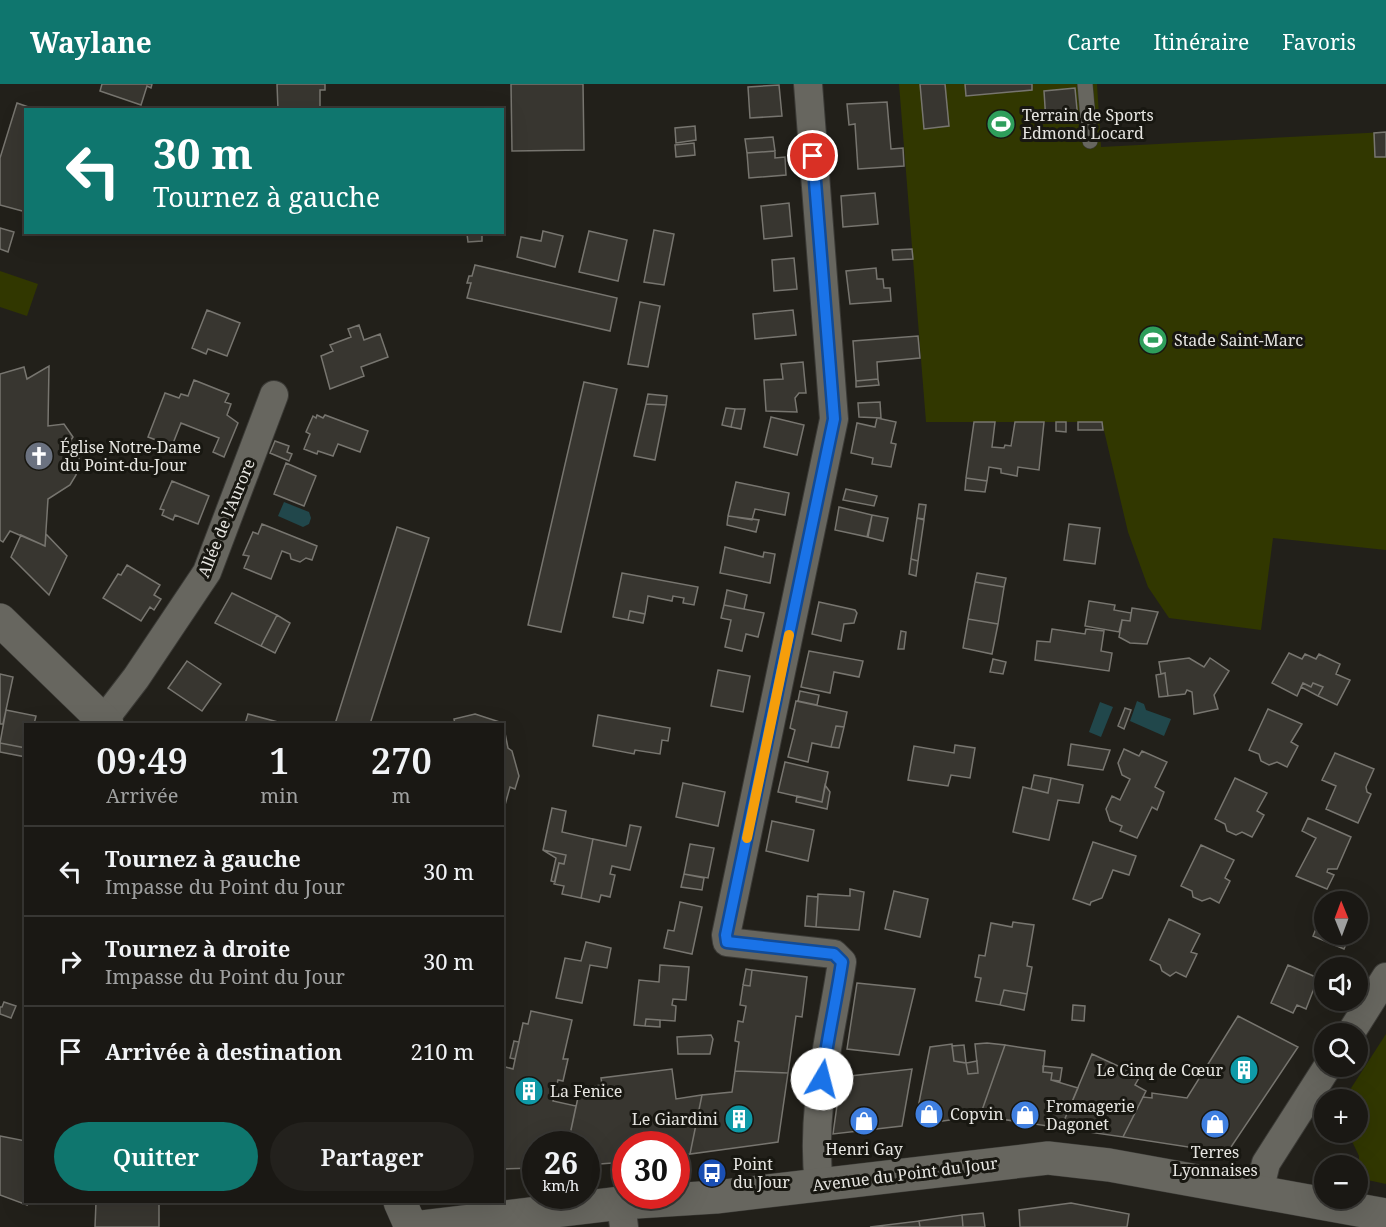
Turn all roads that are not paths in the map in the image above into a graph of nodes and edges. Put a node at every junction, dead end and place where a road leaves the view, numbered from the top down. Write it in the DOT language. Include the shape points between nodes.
graph roads {
  1 [pos="808,84"];
  2 [pos="1085,84"];
  3 [pos="1090,141"];
  4 [pos="274,395"];
  5 [pos="0,620"];
  6 [pos="105,723"];
  7 [pos="1386,977"];
  8 [pos="1357,1023"];
  9 [pos="1321,1077"];
  10 [pos="819,1185"];
  11 [pos="1259,1191"];
  12 [pos="400,1203"];
  13 [pos="622,1215"];
  14 [pos="1386,1215"];
  15 [pos="411,1227"];
  16 [pos="422,1227"];
  1 -- 10 [label="street" via="834,419 726,935 727,942 834,954 842,962 816,1122"];
  2 -- 3 [label="lane"];
  4 -- 6 [label="street, Allée de l'Aurore" via="207,572"];
  5 -- 6 [label="main road"];
  7 -- 8 [label="street"];
  9 -- 11 [label="street" via="1266,1163"];
  10 -- 11 [label="main road, Avenue du Point du Jour" via="1048,1158"];
  10 -- 13 [label="main road, Avenue du Point du Jour" via="688,1200"];
  11 -- 14 [label="main road, Avenue du Point du Jour"];
  12 -- 15 [label="main road"];
  13 -- 16 [label="main road, Avenue du Point du Jour"];
}
